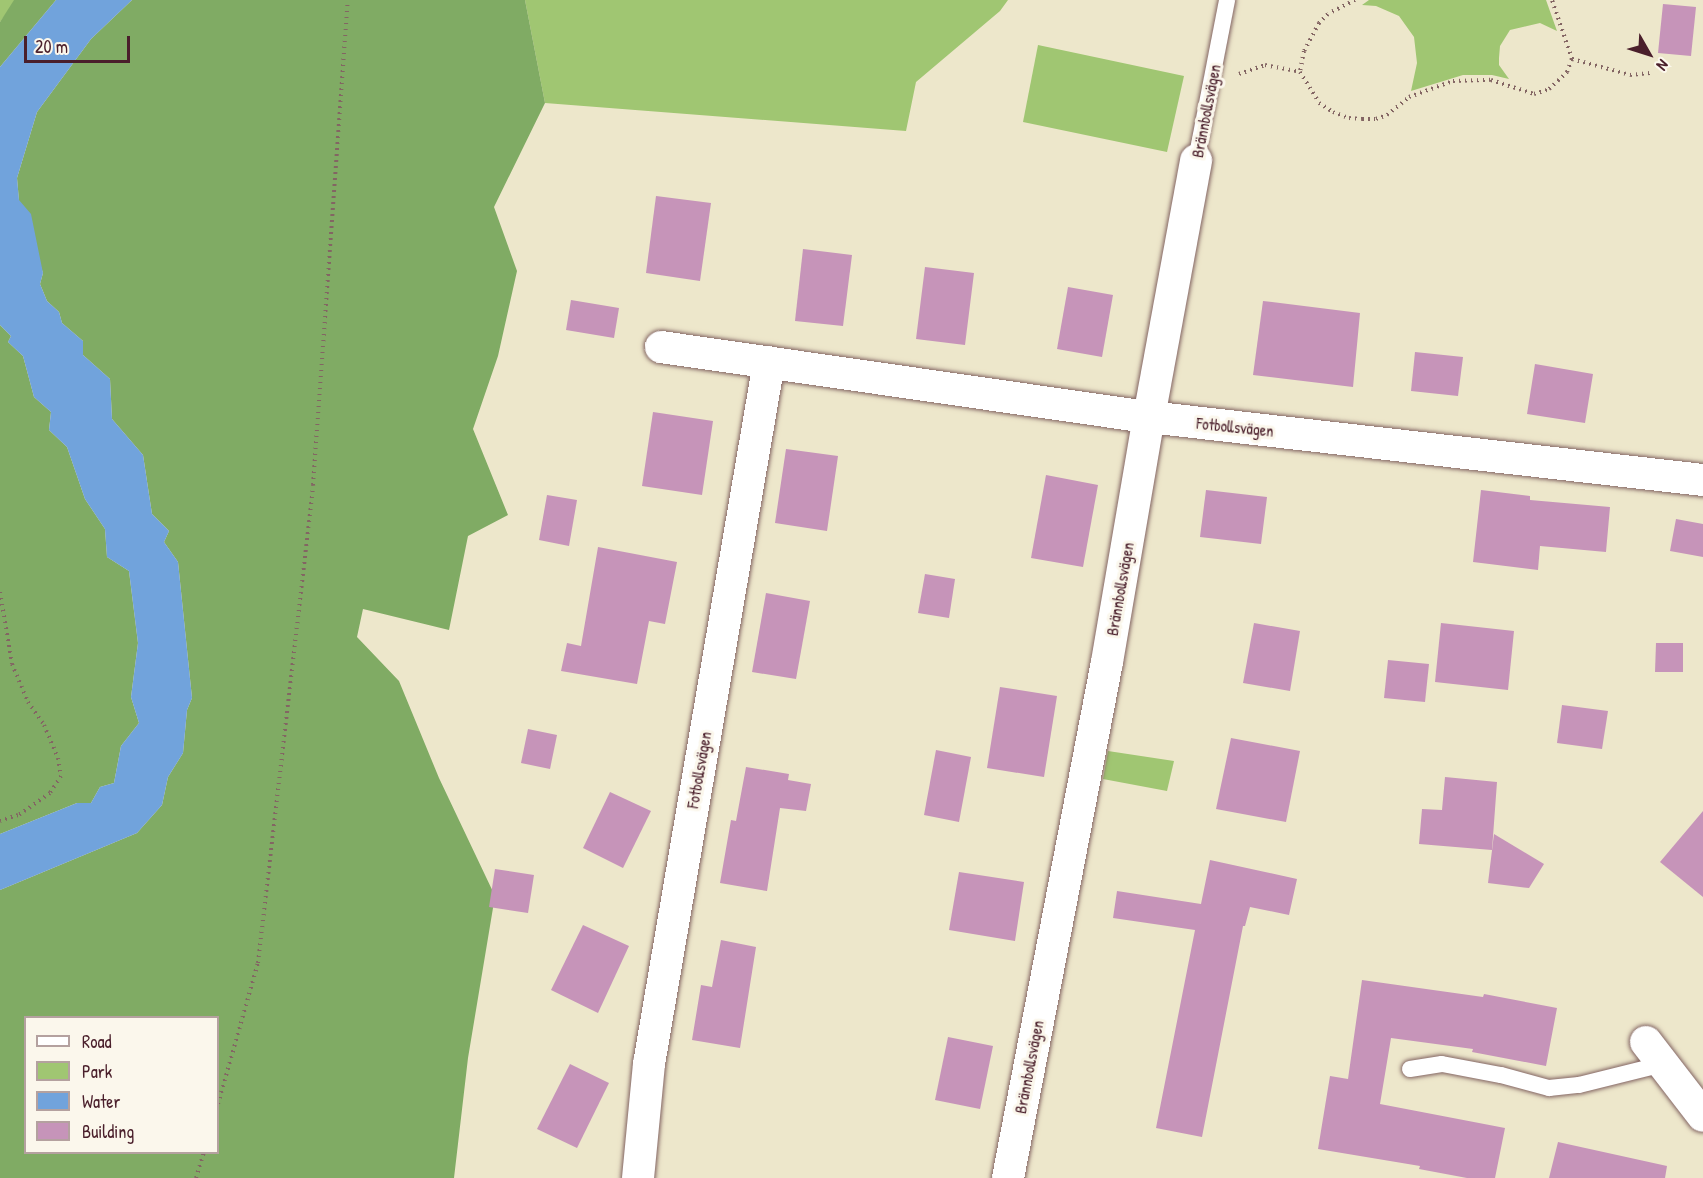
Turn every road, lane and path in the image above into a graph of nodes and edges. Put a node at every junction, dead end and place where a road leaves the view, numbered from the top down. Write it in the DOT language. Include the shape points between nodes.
graph roads {
  1 [pos="348,0"];
  2 [pos="1227,0"];
  3 [pos="1355,0"];
  4 [pos="1552,0"];
  5 [pos="1572,59"];
  6 [pos="1300,72"];
  7 [pos="1650,73"];
  8 [pos="1212,81"];
  9 [pos="1196,160"];
  10 [pos="661,347"];
  11 [pos="769,362"];
  12 [pos="1149,417"];
  13 [pos="1703,480"];
  14 [pos="0,592"];
  15 [pos="0,821"];
  16 [pos="1654,1053"];
  17 [pos="1410,1069"];
  18 [pos="219,1100"];
  19 [pos="1703,1116"];
  20 [pos="203,1154"];
  21 [pos="196,1178"];
  22 [pos="638,1178"];
  23 [pos="1008,1178"];
  1 -- 18 [label="path" via="313,485 258,963"];
  2 -- 8 [label="lane, Brännbollsvägen"];
  3 -- 6 [label="path" via="1319,23 1304,51"];
  4 -- 5 [label="path"];
  5 -- 6 [label="path" via="1558,82 1541,93 1491,80 1453,81 1419,92 1376,119 1349,118 1333,112 1319,103"];
  5 -- 7 [label="path" via="1630,75"];
  6 -- 8 [label="path" via="1264,65"];
  8 -- 9 [label="lane, Brännbollsvägen"];
  9 -- 12 [label="street, Brännbollsvägen"];
  10 -- 11 [label="street, Fotbollsvägen"];
  11 -- 12 [label="street, Fotbollsvägen"];
  11 -- 22 [label="street, Fotbollsvägen" via="649,1064"];
  12 -- 13 [label="street, Fotbollsvägen"];
  12 -- 23 [label="street, Brännbollsvägen" via="1107,662"];
  14 -- 15 [label="path" via="12,664 28,702 44,725 61,776 42,798 18,815"];
  16 -- 17 [label="lane" via="1579,1085 1549,1088 1442,1064"];
  16 -- 19 [label="street"];
  20 -- 21 [label="path"];
}
